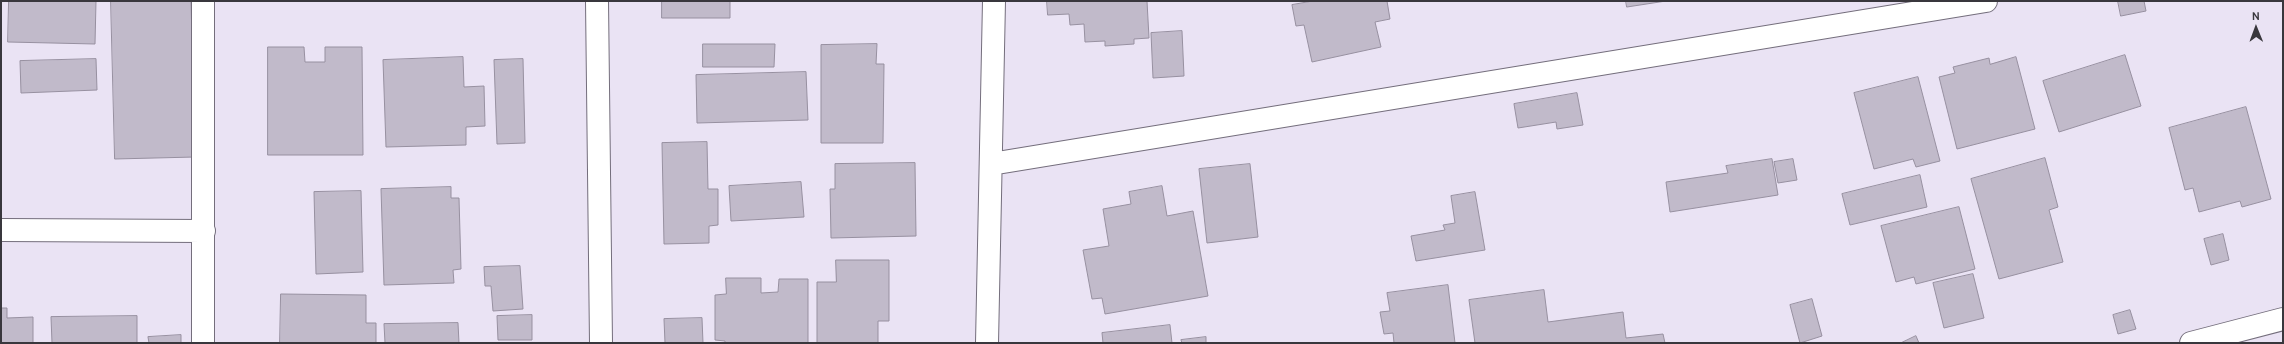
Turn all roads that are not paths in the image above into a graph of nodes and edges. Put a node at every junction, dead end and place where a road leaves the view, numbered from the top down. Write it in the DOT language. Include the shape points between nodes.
graph roads {
  1 [pos="203,1"];
  2 [pos="597,1"];
  3 [pos="994,1"];
  4 [pos="1975,2"];
  5 [pos="991,164"];
  6 [pos="1,230"];
  7 [pos="204,231"];
  8 [pos="2283,318"];
  9 [pos="203,343"];
  10 [pos="601,343"];
  11 [pos="987,343"];
  12 [pos="2191,343"];
  1 -- 7 [label="street"];
  2 -- 10 [label="street"];
  3 -- 5 [label="street"];
  4 -- 5 [label="street"];
  5 -- 11 [label="street"];
  6 -- 7 [label="street"];
  7 -- 9 [label="street"];
  8 -- 12 [label="street"];
}
